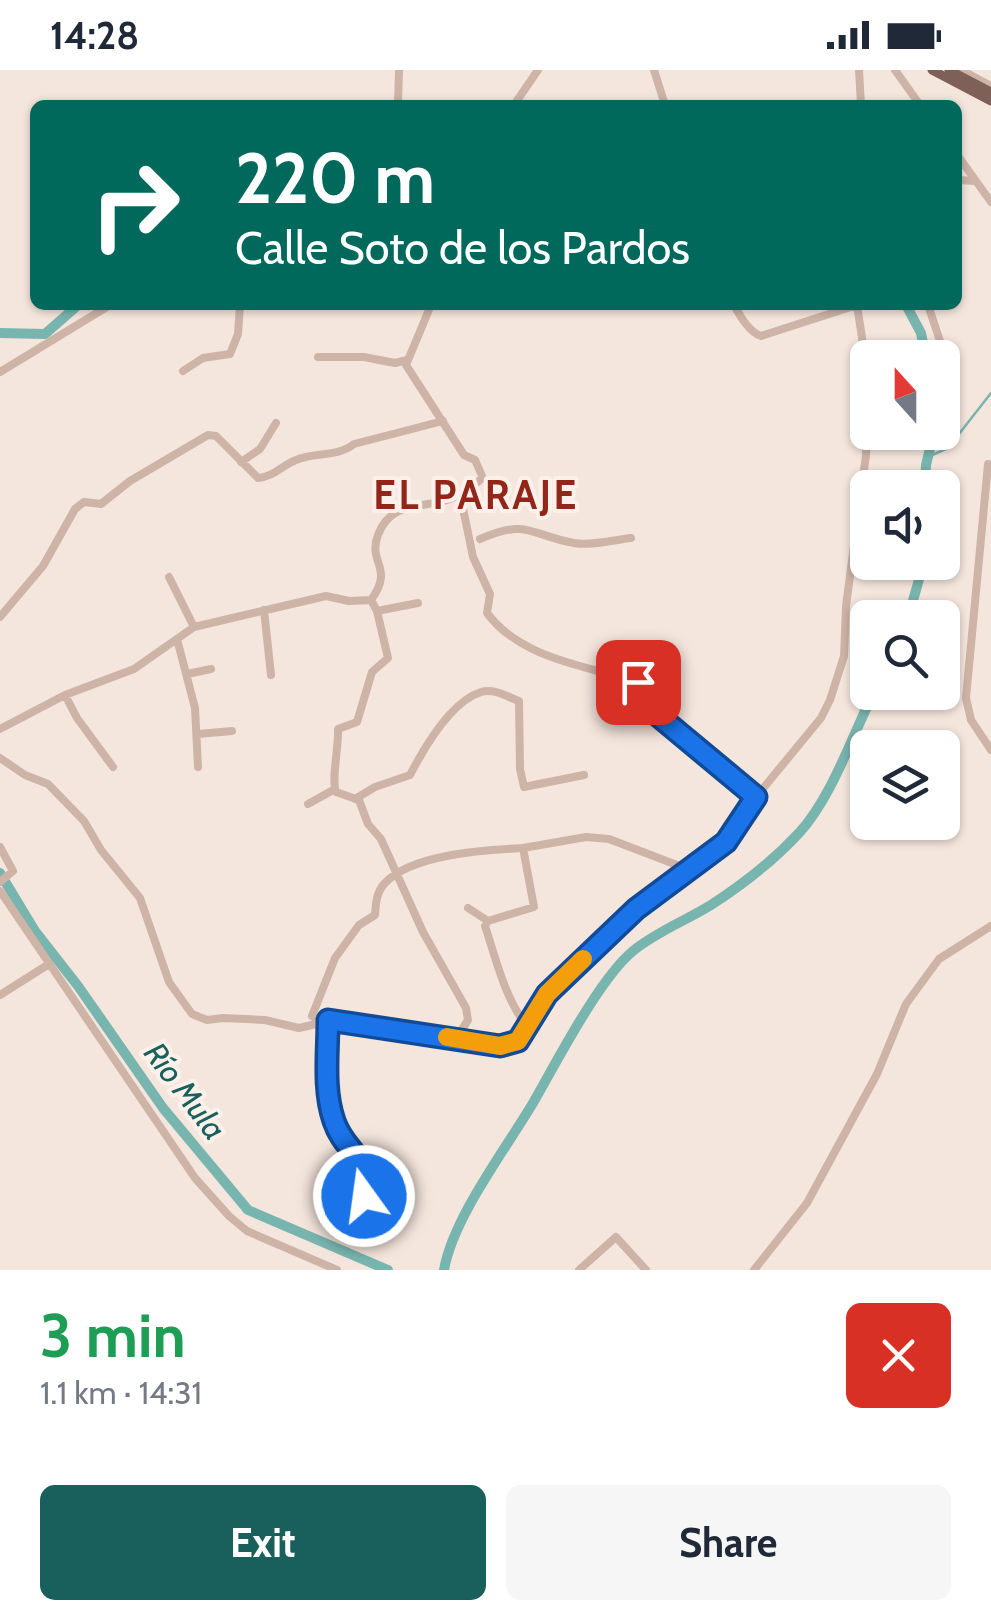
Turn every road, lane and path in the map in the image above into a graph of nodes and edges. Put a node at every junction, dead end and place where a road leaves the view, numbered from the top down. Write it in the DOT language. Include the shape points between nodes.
graph roads {
  1 [pos="399,70"];
  2 [pos="538,70"];
  3 [pos="654,70"];
  4 [pos="859,70"];
  5 [pos="895,70"];
  6 [pos="932,70"];
  7 [pos="950,70"];
  8 [pos="961,70"];
  9 [pos="991,89"];
  10 [pos="398,100"];
  11 [pos="517,100"];
  12 [pos="663,100"];
  13 [pos="862,100"];
  14 [pos="916,100"];
  15 [pos="991,101"];
  16 [pos="962,165"];
  17 [pos="962,180"];
  18 [pos="975,181"];
  19 [pos="990,197"];
  20 [pos="102,310"];
  21 [pos="240,310"];
  22 [pos="429,310"];
  23 [pos="738,310"];
  24 [pos="842,310"];
  25 [pos="858,310"];
  26 [pos="930,310"];
  27 [pos="862,340"];
  28 [pos="940,340"];
  29 [pos="318,356"];
  30 [pos="407,360"];
  31 [pos="183,371"];
  32 [pos="0,372"];
  33 [pos="444,421"];
  34 [pos="276,423"];
  35 [pos="866,450"];
  36 [pos="241,462"];
  37 [pos="988,464"];
  38 [pos="460,494"];
  39 [pos="631,538"];
  40 [pos="480,539"];
  41 [pos="169,577"];
  42 [pos="371,600"];
  43 [pos="418,603"];
  44 [pos="264,610"];
  45 [pos="377,611"];
  46 [pos="0,617"];
  47 [pos="194,627"];
  48 [pos="177,639"];
  49 [pos="211,669"];
  50 [pos="187,674"];
  51 [pos="271,676"];
  52 [pos="65,695"];
  53 [pos="0,728"];
  54 [pos="232,730"];
  55 [pos="198,734"];
  56 [pos="991,750"];
  57 [pos="0,758"];
  58 [pos="114,767"];
  59 [pos="198,767"];
  60 [pos="584,776"];
  61 [pos="335,789"];
  62 [pos="756,797"];
  63 [pos="356,799"];
  64 [pos="308,804"];
  65 [pos="0,847"];
  66 [pos="523,848"];
  67 [pos="690,870"];
  68 [pos="396,876"];
  69 [pos="4,879"];
  70 [pos="0,891"];
  71 [pos="468,908"];
  72 [pos="488,921"];
  73 [pos="991,926"];
  74 [pos="49,964"];
  75 [pos="0,995"];
  76 [pos="324,1021"];
  77 [pos="527,1026"];
  78 [pos="456,1039"];
  79 [pos="364,1196"];
  80 [pos="337,1270"];
  81 [pos="579,1270"];
  82 [pos="646,1270"];
  83 [pos="754,1270"];
  1 -- 10 [label="street"];
  2 -- 11 [label="street"];
  3 -- 12 [label="street"];
  4 -- 13 [label="street"];
  5 -- 14 [label="street"];
  6 -- 15 [label="main road"];
  7 -- 9 [label="main road"];
  8 -- 9 [label="street"];
  16 -- 18 [label="street"];
  17 -- 18 [label="street"];
  18 -- 19 [label="street"];
  20 -- 32 [label="street"];
  21 -- 31 [label="street" via="230,354 203,358"];
  22 -- 30 [label="street"];
  23 -- 24 [label="street" via="761,336"];
  25 -- 27 [label="street"];
  26 -- 28 [label="street"];
  29 -- 30 [label="street"];
  30 -- 33 [label="street"];
  33 -- 36 [label="street" via="298,459 266,478"];
  33 -- 38 [label="street" via="483,478"];
  34 -- 36 [label="street" via="260,449"];
  35 -- 62 [label="street" via="844,656 816,727"];
  36 -- 46 [label="street" via="208,434 101,504 84,502"];
  37 -- 56 [label="street" via="966,698 971,720"];
  38 -- 42 [label="street" via="402,507 389,517 377,536 383,576"];
  38 -- 62 [label="street" via="494,623 542,656 638,682 655,713"];
  39 -- 40 [label="street" via="575,543 524,527"];
  41 -- 47 [label="street"];
  42 -- 44 [label="street" via="326,596"];
  42 -- 45 [label="street"];
  43 -- 45 [label="street"];
  44 -- 47 [label="street"];
  44 -- 51 [label="street"];
  45 -- 61 [label="street" via="388,658 372,672 357,722 338,729"];
  47 -- 48 [label="street"];
  48 -- 50 [label="street"];
  48 -- 52 [label="street" via="134,669"];
  49 -- 50 [label="street"];
  50 -- 55 [label="street"];
  52 -- 53 [label="street"];
  52 -- 58 [label="street"];
  54 -- 55 [label="street"];
  55 -- 59 [label="street"];
  57 -- 76 [label="street" via="48,784 84,821 140,898 169,982 192,1014 299,1028"];
  60 -- 63 [label="street" via="524,787 519,701 481,692 445,720 410,775"];
  61 -- 63 [label="street"];
  61 -- 64 [label="street"];
  62 -- 67 [label="street" via="726,842"];
  63 -- 68 [label="street"];
  65 -- 69 [label="street" via="13,871"];
  66 -- 67 [label="street" via="610,838"];
  66 -- 68 [label="street" via="432,858"];
  66 -- 72 [label="street" via="534,907"];
  67 -- 77 [label="street" via="608,935 547,994"];
  68 -- 76 [label="street" via="383,885 376,915 359,925 335,958 312,1016"];
  68 -- 78 [label="street" via="466,1008 468,1020"];
  70 -- 74 [label="street"];
  71 -- 72 [label="street"];
  72 -- 77 [label="street" via="504,980"];
  73 -- 83 [label="street" via="939,959 906,1004 877,1074 807,1202"];
  74 -- 75 [label="street"];
  74 -- 80 [label="street" via="194,1178 228,1216 247,1231"];
  76 -- 78 [label="street"];
  76 -- 79 [label="street" via="334,1120 366,1169"];
  77 -- 78 [label="street" via="510,1045"];
  81 -- 82 [label="street" via="616,1236"];
}
